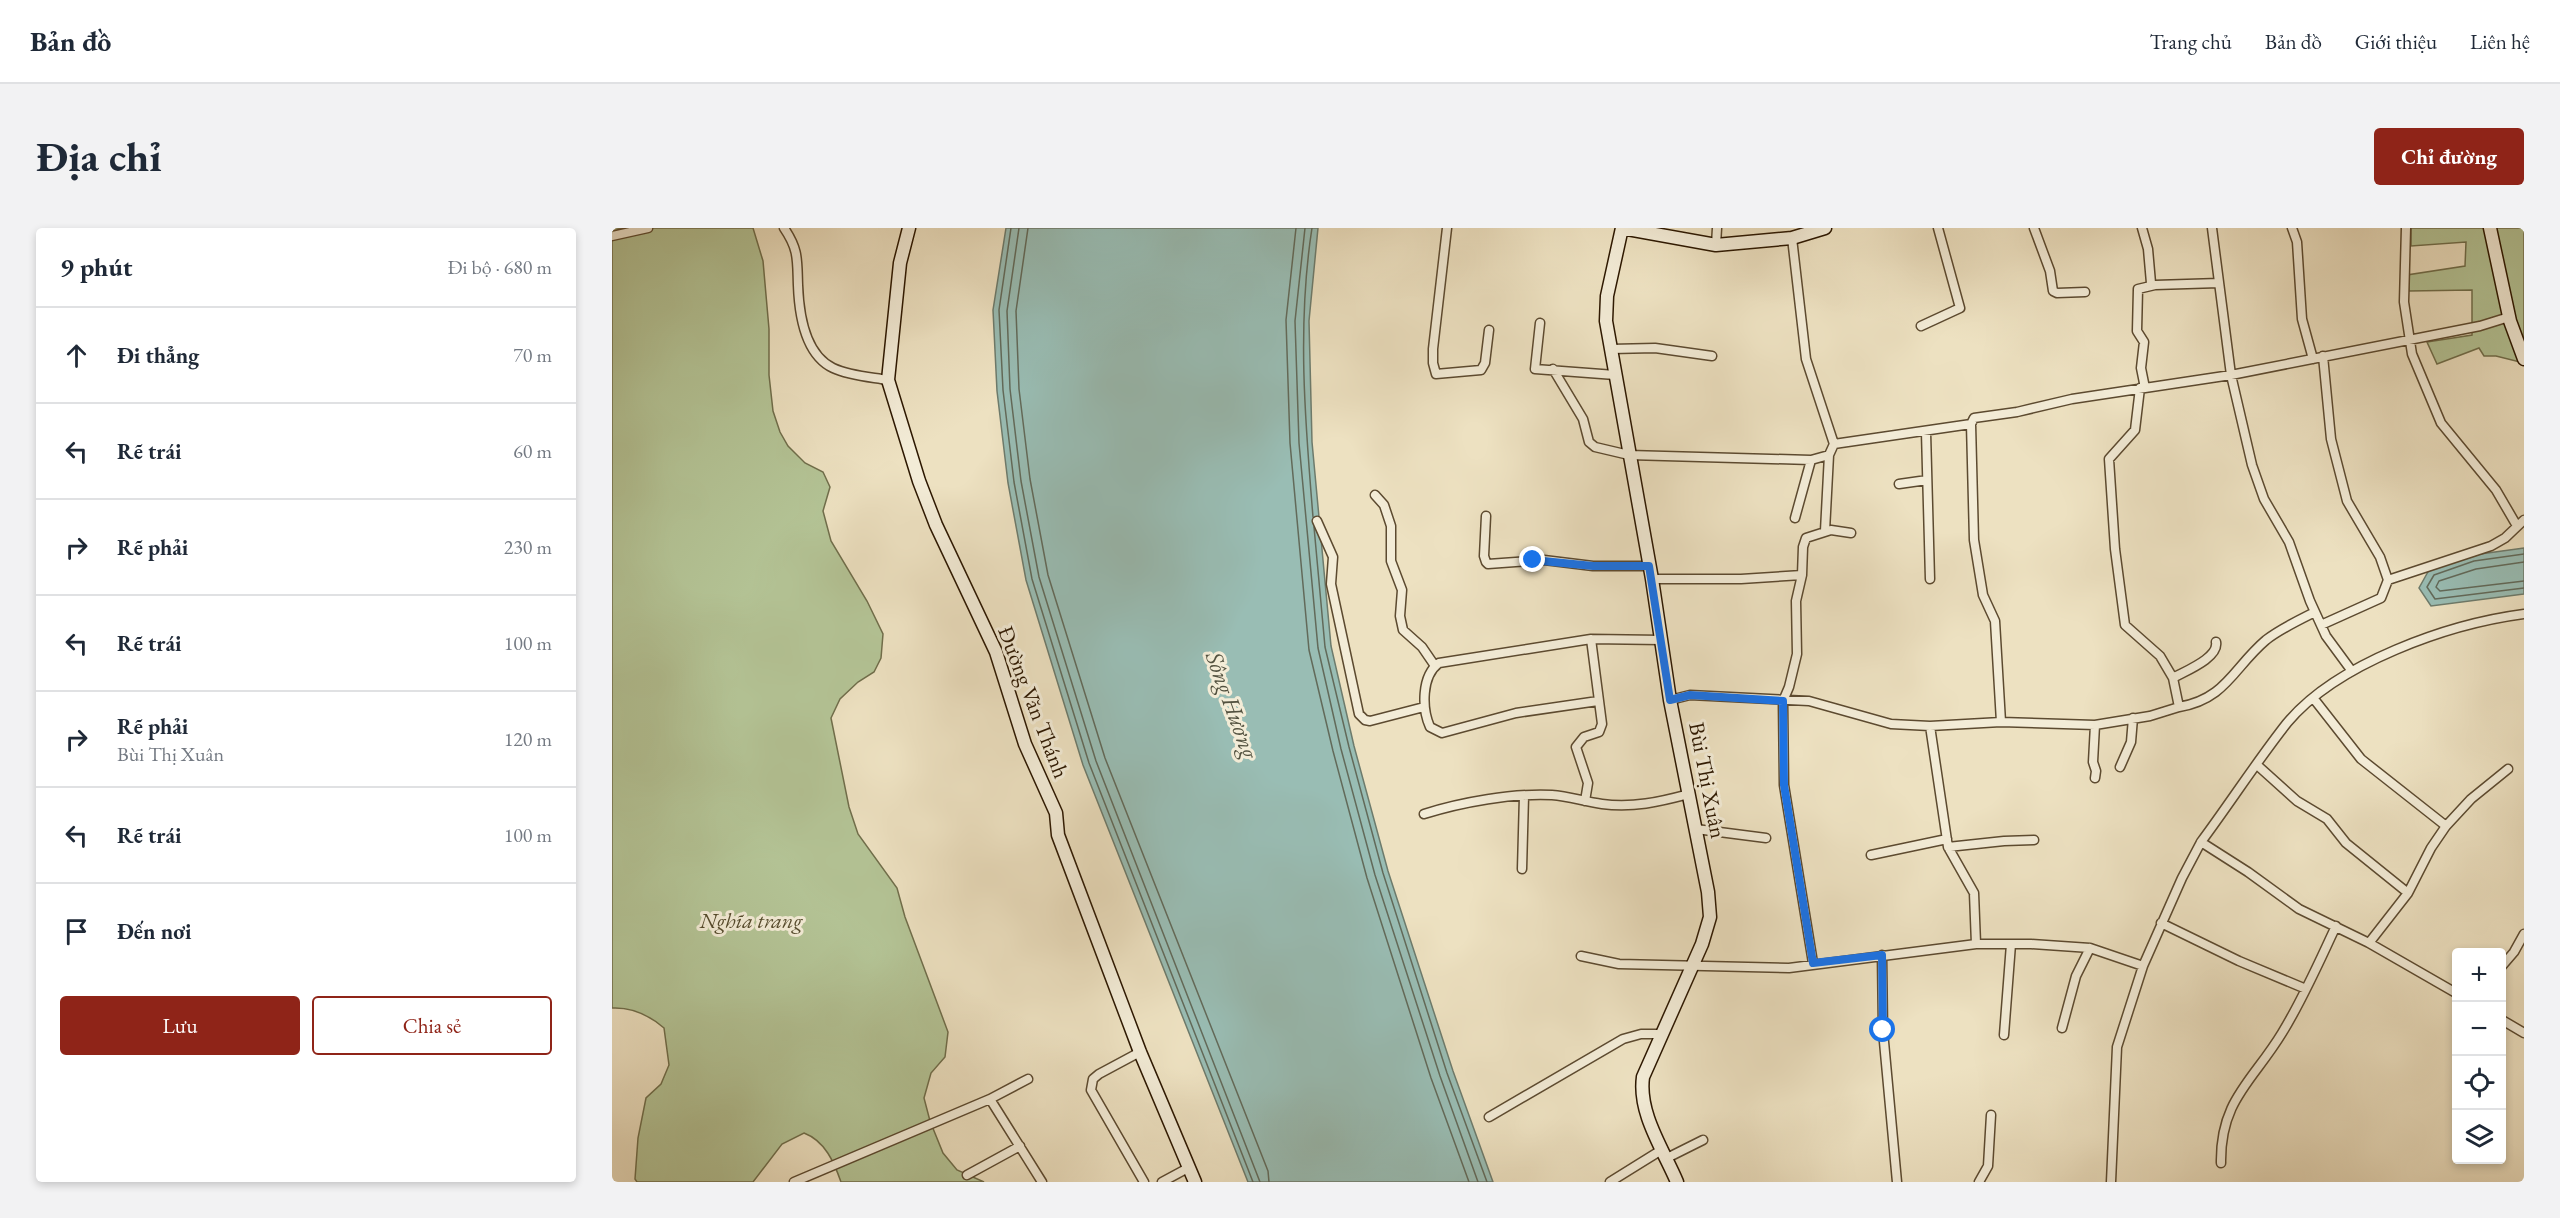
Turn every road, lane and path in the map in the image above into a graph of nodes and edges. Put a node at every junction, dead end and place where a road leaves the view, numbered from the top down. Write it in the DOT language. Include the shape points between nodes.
graph roads {
  1 [pos="648,228"];
  2 [pos="784,228"];
  3 [pos="909,228"];
  4 [pos="1447,228"];
  5 [pos="1622,228"];
  6 [pos="1717,228"];
  7 [pos="1825,228"];
  8 [pos="1938,228"];
  9 [pos="2034,228"];
  10 [pos="2142,228"];
  11 [pos="2212,228"];
  12 [pos="2292,228"];
  13 [pos="2406,228"];
  14 [pos="2490,228"];
  15 [pos="612,236"];
  16 [pos="1792,238"];
  17 [pos="1716,245"];
  18 [pos="2219,283"];
  19 [pos="2155,285"];
  20 [pos="2085,292"];
  21 [pos="2509,317"];
  22 [pos="1540,323"];
  23 [pos="1921,326"];
  24 [pos="1488,330"];
  25 [pos="2408,339"];
  26 [pos="1611,350"];
  27 [pos="1712,356"];
  28 [pos="2323,356"];
  29 [pos="2313,359"];
  30 [pos="2524,359"];
  31 [pos="1553,369"];
  32 [pos="1615,375"];
  33 [pos="2230,375"];
  34 [pos="888,380"];
  35 [pos="2142,388"];
  36 [pos="1971,424"];
  37 [pos="1926,432"];
  38 [pos="1834,444"];
  39 [pos="1629,455"];
  40 [pos="1829,456"];
  41 [pos="1811,460"];
  42 [pos="1928,480"];
  43 [pos="1899,484"];
  44 [pos="1375,495"];
  45 [pos="1486,516"];
  46 [pos="1795,518"];
  47 [pos="1317,521"];
  48 [pos="2521,523"];
  49 [pos="1825,531"];
  50 [pos="1851,534"];
  51 [pos="1649,566"];
  52 [pos="1802,575"];
  53 [pos="1652,579"];
  54 [pos="1930,579"];
  55 [pos="2388,580"];
  56 [pos="2315,612"];
  57 [pos="2524,614"];
  58 [pos="2321,626"];
  59 [pos="1591,639"];
  60 [pos="1662,640"];
  61 [pos="2216,642"];
  62 [pos="1435,666"];
  63 [pos="2351,670"];
  64 [pos="2173,678"];
  65 [pos="2314,699"];
  66 [pos="1670,700"];
  67 [pos="1598,701"];
  68 [pos="1783,701"];
  69 [pos="2179,706"];
  70 [pos="1424,707"];
  71 [pos="2133,718"];
  72 [pos="2001,722"];
  73 [pos="2095,724"];
  74 [pos="1930,726"];
  75 [pos="2257,765"];
  76 [pos="2120,767"];
  77 [pos="2508,769"];
  78 [pos="2095,778"];
  79 [pos="1689,794"];
  80 [pos="1524,796"];
  81 [pos="1585,801"];
  82 [pos="1425,814"];
  83 [pos="2446,826"];
  84 [pos="1696,829"];
  85 [pos="1766,838"];
  86 [pos="2034,840"];
  87 [pos="2201,842"];
  88 [pos="1948,843"];
  89 [pos="1871,855"];
  90 [pos="1522,869"];
  91 [pos="2408,893"];
  92 [pos="2162,923"];
  93 [pos="2336,926"];
  94 [pos="2524,934"];
  95 [pos="2369,943"];
  96 [pos="1976,944"];
  97 [pos="2011,944"];
  98 [pos="2090,948"];
  99 [pos="1882,955"];
  100 [pos="1581,956"];
  101 [pos="2506,961"];
  102 [pos="1813,963"];
  103 [pos="1693,965"];
  104 [pos="2143,966"];
  105 [pos="2306,989"];
  106 [pos="2452,990"];
  107 [pos="2506,1023"];
  108 [pos="2062,1028"];
  109 [pos="1662,1034"];
  110 [pos="2524,1034"];
  111 [pos="2004,1035"];
  112 [pos="1140,1052"];
  113 [pos="1028,1079"];
  114 [pos="990,1099"];
  115 [pos="1991,1115"];
  116 [pos="1489,1116"];
  117 [pos="1703,1140"];
  118 [pos="1020,1146"];
  119 [pos="1665,1153"];
  120 [pos="2222,1163"];
  121 [pos="1188,1168"];
  122 [pos="967,1175"];
  123 [pos="794,1182"];
  124 [pos="1042,1182"];
  125 [pos="1144,1182"];
  126 [pos="1162,1182"];
  127 [pos="1195,1182"];
  128 [pos="1610,1182"];
  129 [pos="1677,1182"];
  130 [pos="1897,1182"];
  131 [pos="1979,1182"];
  132 [pos="2111,1182"];
  1 -- 15 [label="street"];
  2 -- 34 [label="street" via="795,244 801,315 808,340 832,368"];
  3 -- 34 [label="street, Đường Văn Thánh" via="900,263"];
  4 -- 24 [label="street" via="1433,349 1436,374 1481,370"];
  5 -- 17 [label="street"];
  5 -- 26 [label="street, Bùi Thị Xuân" via="1606,296"];
  6 -- 17 [label="street"];
  7 -- 16 [label="street"];
  8 -- 23 [label="street" via="1960,308"];
  9 -- 20 [label="street" via="2053,291"];
  10 -- 19 [label="street" via="2148,249 2149,280"];
  11 -- 18 [label="street"];
  12 -- 29 [label="street" via="2297,242 2302,319"];
  13 -- 25 [label="street" via="2403,287"];
  14 -- 21 [label="street"];
  16 -- 17 [label="street"];
  16 -- 38 [label="street" via="1806,359"];
  18 -- 19 [label="street"];
  18 -- 33 [label="street"];
  19 -- 35 [label="street" via="2138,289 2137,331 2144,342"];
  21 -- 25 [label="street"];
  21 -- 30 [label="street"];
  22 -- 31 [label="street" via="1534,367"];
  25 -- 28 [label="street"];
  25 -- 48 [label="street" via="2441,423"];
  26 -- 27 [label="street" via="1655,348"];
  26 -- 32 [label="street, Bùi Thị Xuân"];
  28 -- 29 [label="street"];
  28 -- 55 [label="street" via="2331,439 2347,501 2380,557"];
  29 -- 33 [label="street"];
  31 -- 32 [label="street"];
  31 -- 39 [label="street" via="1583,419 1589,441 1595,447"];
  32 -- 39 [label="street, Bùi Thị Xuân"];
  33 -- 35 [label="street"];
  33 -- 56 [label="street" via="2264,499 2289,542"];
  34 -- 112 [label="street, Đường Văn Thánh" via="919,482 996,652 1025,744 1056,813 1059,835"];
  35 -- 36 [label="street" via="1974,418"];
  35 -- 64 [label="street" via="2135,430 2109,459 2115,549 2126,625 2160,656"];
  36 -- 37 [label="street"];
  36 -- 72 [label="street" via="1974,540 1983,595 1995,621"];
  37 -- 38 [label="street"];
  37 -- 42 [label="street"];
  38 -- 40 [label="street"];
  39 -- 41 [label="street"];
  39 -- 51 [label="street, Bùi Thị Xuân"];
  40 -- 41 [label="street"];
  40 -- 49 [label="street"];
  41 -- 46 [label="street"];
  42 -- 43 [label="street"];
  42 -- 54 [label="street"];
  44 -- 62 [label="street" via="1384,505 1391,526 1391,561 1402,590 1403,630"];
  45 -- 51 [label="street" via="1484,556 1488,564 1544,560 1593,566"];
  47 -- 70 [label="street" via="1333,557 1331,584 1359,714 1370,721"];
  48 -- 55 [label="street" via="2491,546"];
  49 -- 50 [label="street"];
  49 -- 52 [label="street" via="1806,538"];
  51 -- 53 [label="street, Bùi Thị Xuân"];
  52 -- 53 [label="street"];
  52 -- 68 [label="street" via="1796,601 1797,654"];
  53 -- 60 [label="street, Bùi Thị Xuân"];
  55 -- 58 [label="street" via="2381,598"];
  56 -- 58 [label="street"];
  56 -- 69 [label="street" via="2267,639 2215,694"];
  57 -- 63 [label="street" via="2497,617 2427,637"];
  58 -- 63 [label="street"];
  59 -- 60 [label="street"];
  59 -- 62 [label="street"];
  59 -- 67 [label="street"];
  60 -- 66 [label="street, Bùi Thị Xuân"];
  61 -- 64 [label="street" via="2213,654"];
  62 -- 70 [label="street"];
  63 -- 65 [label="street"];
  64 -- 69 [label="street"];
  65 -- 75 [label="street" via="2288,722"];
  65 -- 83 [label="street" via="2361,759"];
  66 -- 68 [label="street" via="1690,695"];
  66 -- 79 [label="street, Bùi Thị Xuân"];
  67 -- 70 [label="street" via="1516,713 1442,733 1430,727"];
  67 -- 81 [label="street" via="1601,729 1584,737 1576,747 1588,783"];
  68 -- 74 [label="street" via="1809,701 1891,724"];
  68 -- 102 [label="street" via="1784,785"];
  69 -- 71 [label="street"];
  71 -- 73 [label="street"];
  71 -- 76 [label="street" via="2131,742"];
  72 -- 73 [label="street"];
  72 -- 74 [label="street"];
  73 -- 78 [label="street"];
  74 -- 88 [label="street"];
  75 -- 87 [label="street"];
  75 -- 91 [label="street" via="2297,801 2328,819 2346,843"];
  77 -- 83 [label="street"];
  79 -- 81 [label="street" via="1643,806"];
  79 -- 84 [label="street, Bùi Thị Xuân"];
  80 -- 81 [label="street" via="1550,795"];
  80 -- 82 [label="street"];
  80 -- 90 [label="street"];
  83 -- 91 [label="street"];
  84 -- 85 [label="street"];
  84 -- 103 [label="street, Bùi Thị Xuân" via="1710,916"];
  86 -- 88 [label="street"];
  87 -- 92 [label="street"];
  87 -- 93 [label="street" via="2299,909"];
  88 -- 89 [label="street"];
  88 -- 96 [label="street" via="1974,894"];
  91 -- 95 [label="street"];
  92 -- 104 [label="street"];
  92 -- 105 [label="street"];
  93 -- 95 [label="street"];
  93 -- 105 [label="street"];
  94 -- 101 [label="street"];
  95 -- 106 [label="street"];
  96 -- 97 [label="street"];
  96 -- 99 [label="street"];
  97 -- 98 [label="street"];
  97 -- 111 [label="street"];
  98 -- 104 [label="street"];
  98 -- 108 [label="street" via="2076,976"];
  99 -- 102 [label="street"];
  99 -- 130 [label="street" via="1883,1030"];
  100 -- 103 [label="street" via="1619,964"];
  102 -- 103 [label="street" via="1789,968"];
  103 -- 109 [label="street, Bùi Thị Xuân"];
  104 -- 132 [label="street" via="2117,1047"];
  105 -- 120 [label="street" via="2275,1044 2237,1096 2222,1137"];
  107 -- 110 [label="street"];
  109 -- 116 [label="street" via="1623,1039"];
  109 -- 119 [label="street, Bùi Thị Xuân" via="1643,1077 1641,1093"];
  112 -- 121 [label="street, Đường Văn Thánh"];
  112 -- 125 [label="street" via="1099,1074 1091,1089"];
  113 -- 114 [label="street"];
  114 -- 118 [label="street"];
  114 -- 123 [label="street"];
  115 -- 131 [label="street" via="1988,1166"];
  117 -- 119 [label="street"];
  118 -- 122 [label="street"];
  118 -- 124 [label="street"];
  119 -- 128 [label="street"];
  119 -- 129 [label="street, Bùi Thị Xuân"];
  121 -- 126 [label="street"];
  121 -- 127 [label="street, Đường Văn Thánh"];
}
